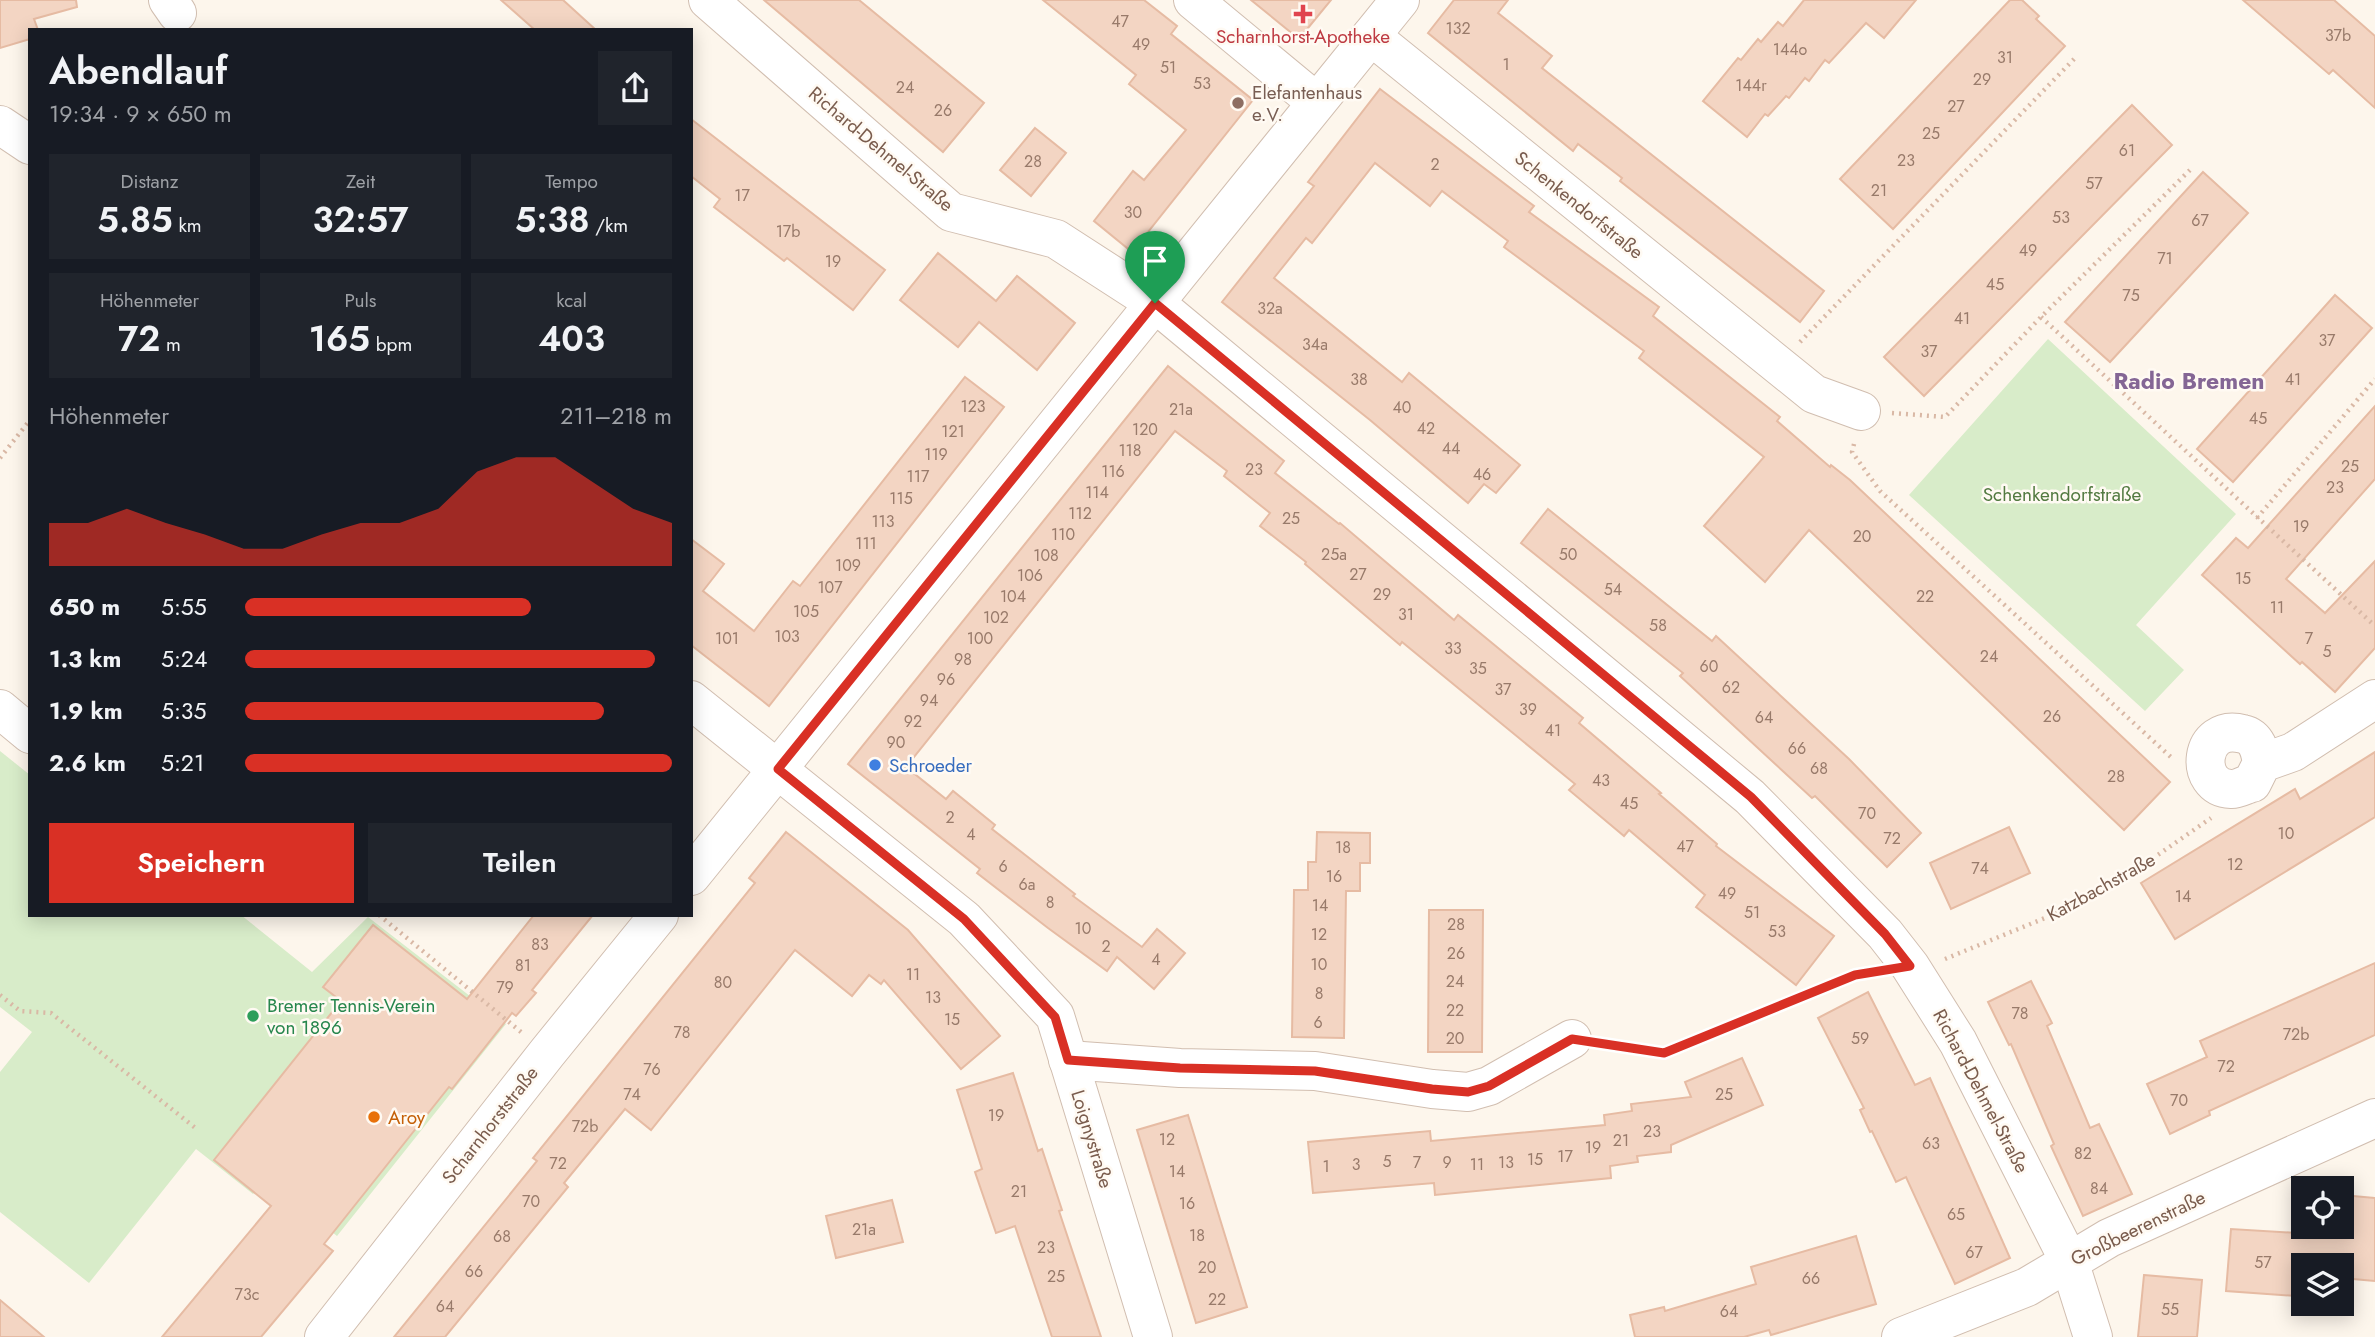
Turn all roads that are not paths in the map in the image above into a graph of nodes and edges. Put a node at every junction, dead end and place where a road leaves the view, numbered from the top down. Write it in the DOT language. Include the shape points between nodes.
graph roads {
  1 [pos="708,0"];
  2 [pos="1193,0"];
  3 [pos="1400,0"];
  4 [pos="1371,36"];
  5 [pos="1316,102"];
  6 [pos="0,125"];
  7 [pos="28,144"];
  8 [pos="1155,303"];
  9 [pos="1861,411"];
  10 [pos="2375,699"];
  11 [pos="693,702"];
  12 [pos="0,709"];
  13 [pos="28,732"];
  14 [pos="2262,763"];
  15 [pos="778,769"];
  16 [pos="693,874"];
  17 [pos="657,917"];
  18 [pos="1572,1039"];
  19 [pos="1068,1060"];
  20 [pos="2375,1118"];
  21 [pos="2069,1261"];
  22 [pos="324,1337"];
  23 [pos="1153,1337"];
  24 [pos="1901,1337"];
  25 [pos="2093,1337"];
  1 -- 8 [label="street, Richard-Dehmel-Straße" via="951,212 1056,239"];
  2 -- 5 [label="street"];
  3 -- 4 [label="street"];
  4 -- 5 [label="street"];
  4 -- 9 [label="street, Schenkendorfstraße" via="1777,366 1814,394"];
  5 -- 8 [label="street"];
  6 -- 7 [label="street"];
  8 -- 15 [label="street"];
  8 -- 21 [label="street, Richard-Dehmel-Straße" via="1751,797 1885,934 1958,1042"];
  10 -- 14 [label="street" via="2293,752"];
  11 -- 15 [label="street, Loignystraße"];
  12 -- 13 [label="street"];
  14 -- 14 [label="street" via="2252,783 2218,779 2205,751 2215,737 2231,731 2247,734 2259,747"];
  15 -- 16 [label="street"];
  15 -- 19 [label="street, Loignystraße" via="964,919 1055,1017"];
  17 -- 22 [label="street, Scharnhorststraße"];
  18 -- 19 [label="street" via="1489,1086 1468,1092 1315,1071"];
  19 -- 23 [label="street, Loignystraße"];
  20 -- 21 [label="street, Großbeerenstraße" via="2109,1238"];
  21 -- 24 [label="street, Großbeerenstraße" via="2026,1287"];
  21 -- 25 [label="street, Richard-Dehmel-Straße"];
}
